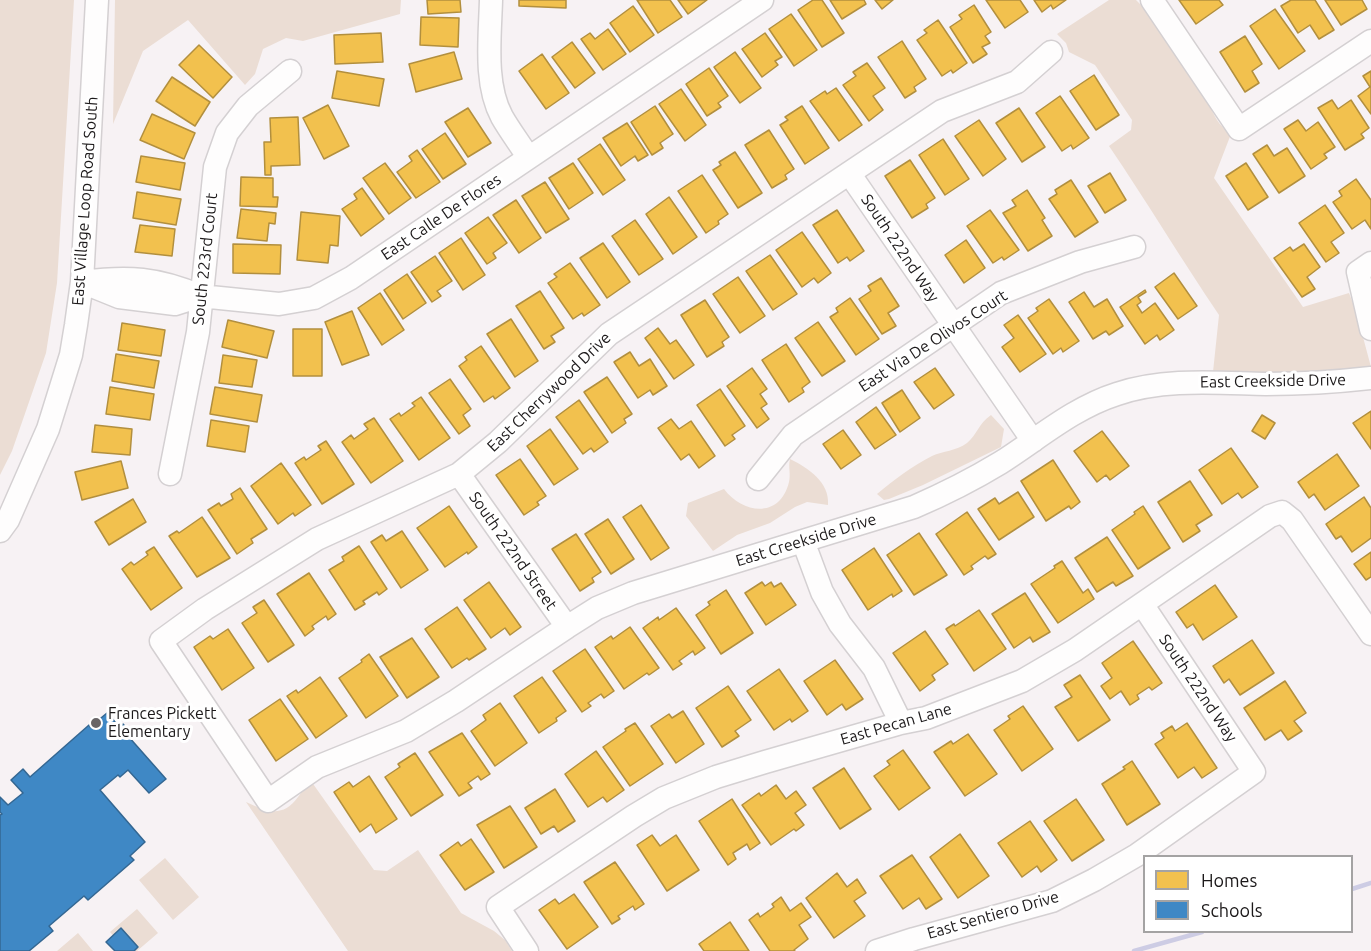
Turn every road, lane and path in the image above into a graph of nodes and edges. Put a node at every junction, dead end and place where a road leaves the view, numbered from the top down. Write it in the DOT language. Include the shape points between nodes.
graph roads {
  1 [pos="97,0"];
  2 [pos="491,0"];
  3 [pos="762,0"];
  4 [pos="1152,0"];
  5 [pos="1371,41"];
  6 [pos="1050,52"];
  7 [pos="290,71"];
  8 [pos="528,157"];
  9 [pos="849,173"];
  10 [pos="1134,248"];
  11 [pos="1371,264"];
  12 [pos="82,282"];
  13 [pos="200,296"];
  14 [pos="953,326"];
  15 [pos="1371,328"];
  16 [pos="1371,378"];
  17 [pos="1033,441"];
  18 [pos="170,474"];
  19 [pos="459,474"];
  20 [pos="758,479"];
  21 [pos="0,531"];
  22 [pos="803,541"];
  23 [pos="1142,604"];
  24 [pos="567,627"];
  25 [pos="1371,634"];
  26 [pos="900,723"];
  27 [pos="1254,772"];
  28 [pos="268,801"];
  29 [pos="527,951"];
  30 [pos="877,951"];
  1 -- 12 [label="street, East Village Loop Road South"];
  2 -- 8 [label="street" via="491,79 501,115"];
  3 -- 8 [label="street, East Calle De Flores"];
  4 -- 5 [label="street" via="1239,129"];
  6 -- 9 [label="street, East Cherrywood Drive" via="1017,82 942,111"];
  7 -- 13 [label="street, South 223rd Court" via="248,106 227,133 215,167"];
  8 -- 13 [label="street, East Calle De Flores" via="351,278 314,298 279,304"];
  9 -- 14 [label="street, South 222nd Way"];
  9 -- 19 [label="street, East Cherrywood Drive" via="609,334 498,442"];
  10 -- 14 [label="street, East Via De Olivos Court" via="1080,262 1001,293"];
  11 -- 15 [label="street" via="1358,272"];
  12 -- 13 [label="street" via="119,277 171,284"];
  12 -- 21 [label="street, East Village Loop Road South" via="71,355 54,409 30,471"];
  13 -- 18 [label="street, South 223rd Court" via="198,332"];
  14 -- 17 [label="street, South 222nd Way"];
  14 -- 20 [label="street, East Via De Olivos Court" via="793,435"];
  16 -- 17 [label="street, East Creekside Drive" via="1323,383 1184,382 1150,386 1118,393 1087,406"];
  17 -- 22 [label="street, East Creekside Drive" via="955,489 904,510"];
  19 -- 24 [label="street, South 222nd Street"];
  19 -- 28 [label="street, East Cherrywood Drive" via="317,539 161,641"];
  22 -- 24 [label="street, East Creekside Drive" via="633,593 597,608"];
  22 -- 26 [label="street" via="822,592 840,624 874,668"];
  23 -- 25 [label="street, East Pecan Lane" via="1270,516 1282,512 1292,520"];
  23 -- 26 [label="street, East Pecan Lane" via="1022,681 926,718"];
  23 -- 27 [label="street, South 222nd Way"];
  24 -- 28 [label="street, East Creekside Drive" via="446,707 406,730 317,767"];
  26 -- 29 [label="street, East Pecan Lane" via="716,777 664,798 634,816 498,907"];
  27 -- 30 [label="street, East Sentiero Drive" via="1137,855 1052,901"];
}
